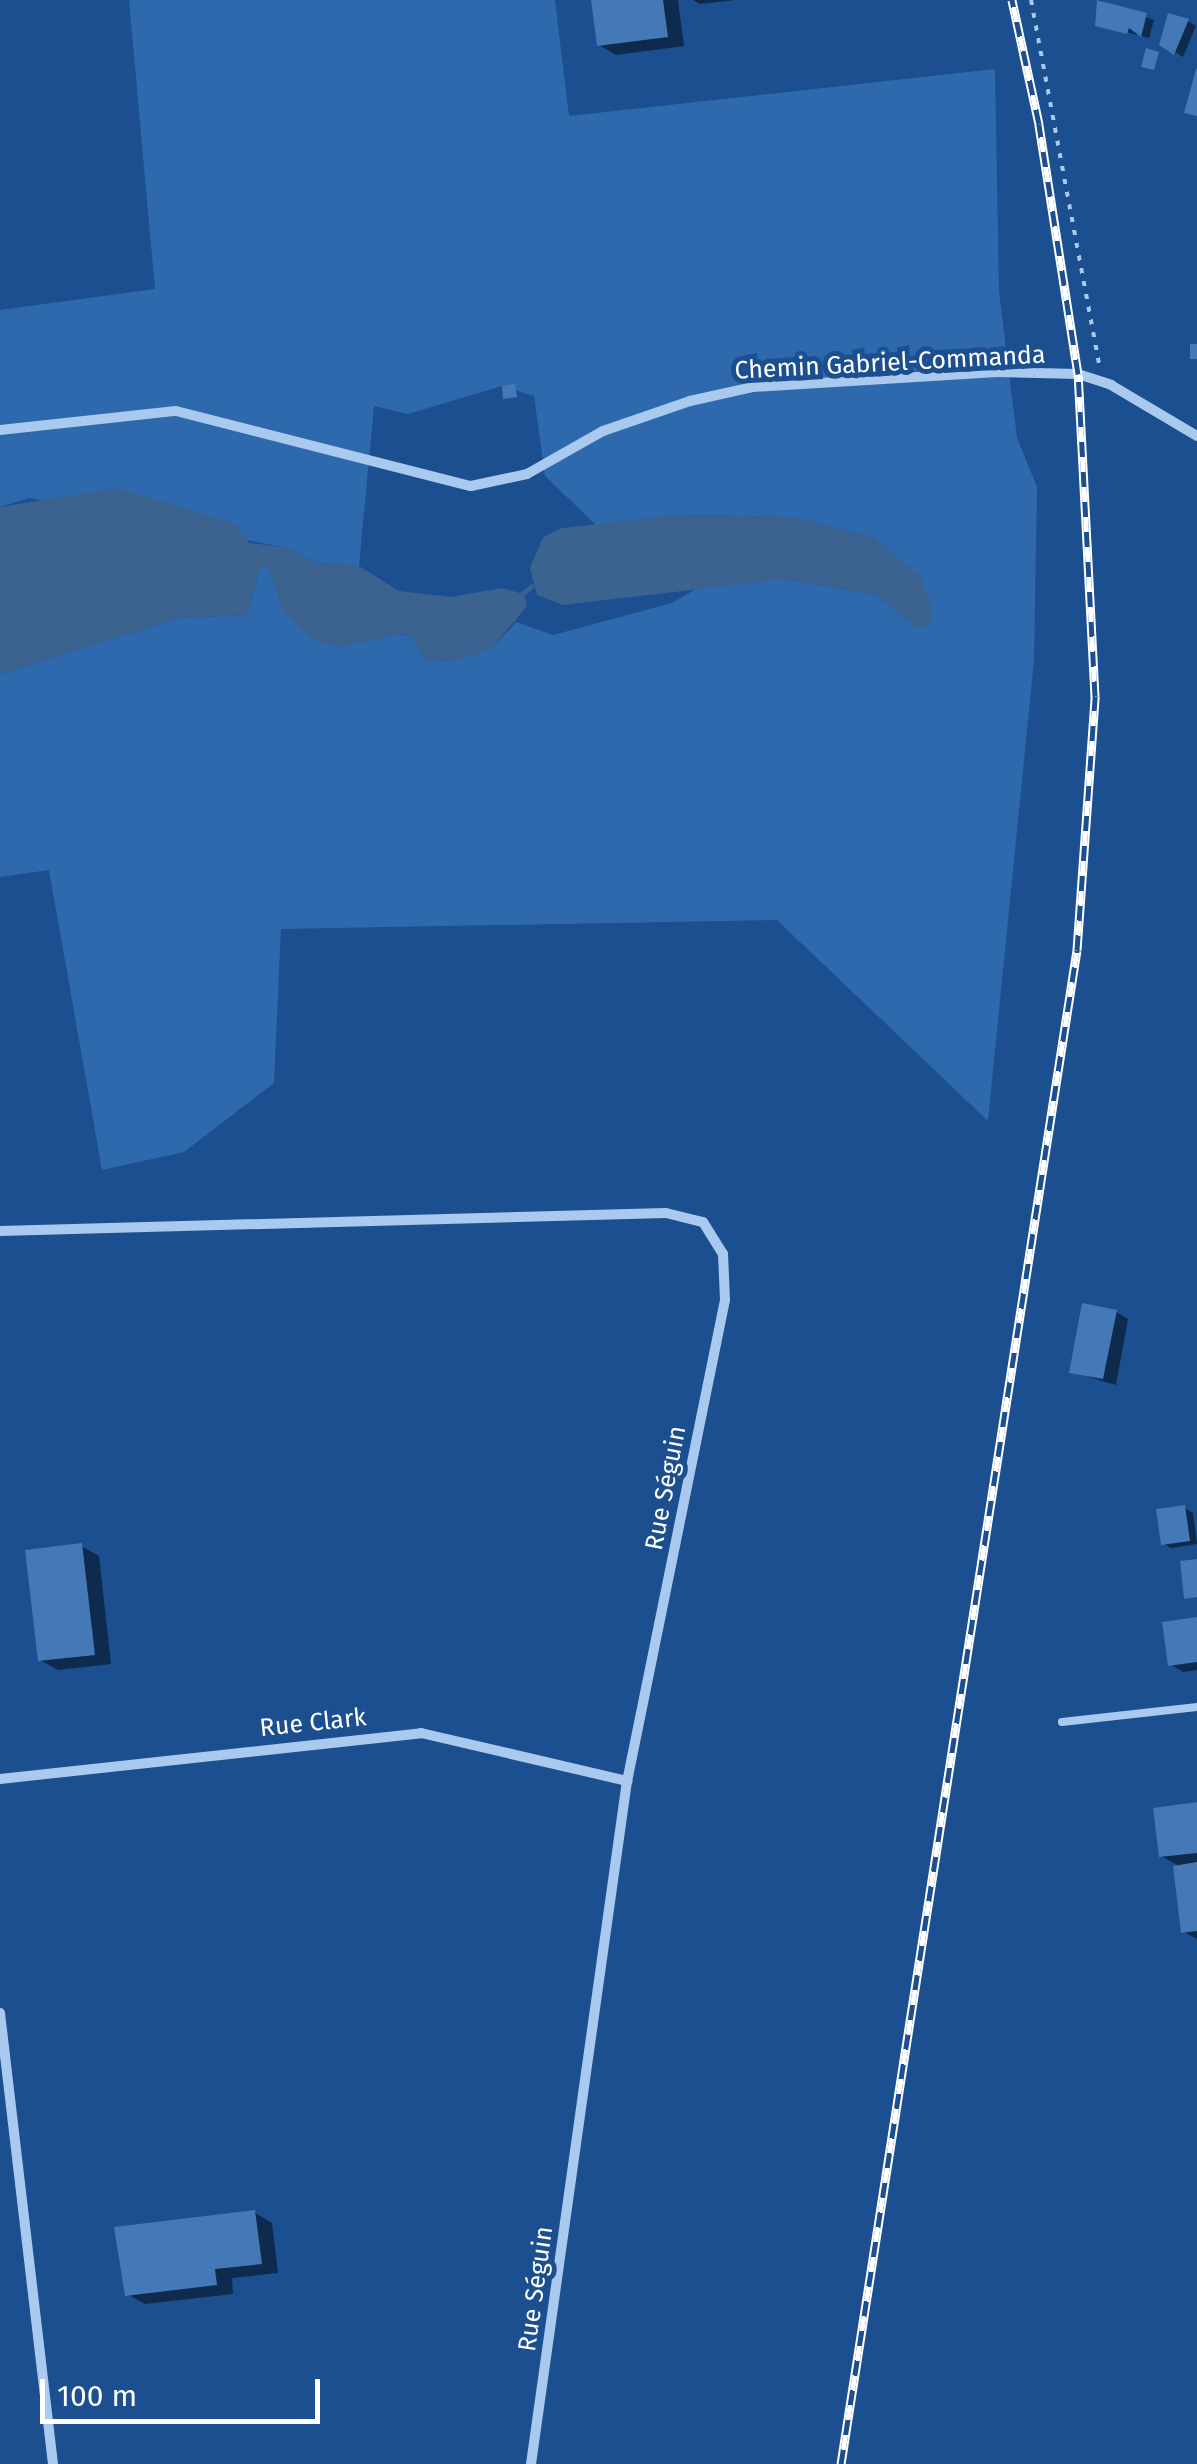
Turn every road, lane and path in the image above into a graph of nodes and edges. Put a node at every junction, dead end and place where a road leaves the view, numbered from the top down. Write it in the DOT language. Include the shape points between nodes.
graph roads {
  1 [pos="1031,0"];
  2 [pos="1102,382"];
  3 [pos="0,430"];
  4 [pos="1197,436"];
  5 [pos="0,1231"];
  6 [pos="1197,1707"];
  7 [pos="1062,1722"];
  8 [pos="0,1779"];
  9 [pos="627,1781"];
  10 [pos="0,2013"];
  11 [pos="53,2464"];
  12 [pos="532,2464"];
  1 -- 2 [label="path"];
  2 -- 3 [label="street, Chemin Gabriel-Commanda" via="1078,374 998,372 754,388 690,400 602,432 527,474 471,486 176,411"];
  2 -- 4 [label="street, Chemin Gabriel-Commanda"];
  5 -- 9 [label="street, Rue Séguin" via="666,1213 703,1222 723,1254 724,1300"];
  6 -- 7 [label="lane"];
  8 -- 9 [label="street, Rue Clark" via="422,1733"];
  9 -- 12 [label="street, Rue Séguin"];
  10 -- 11 [label="street"];
}
